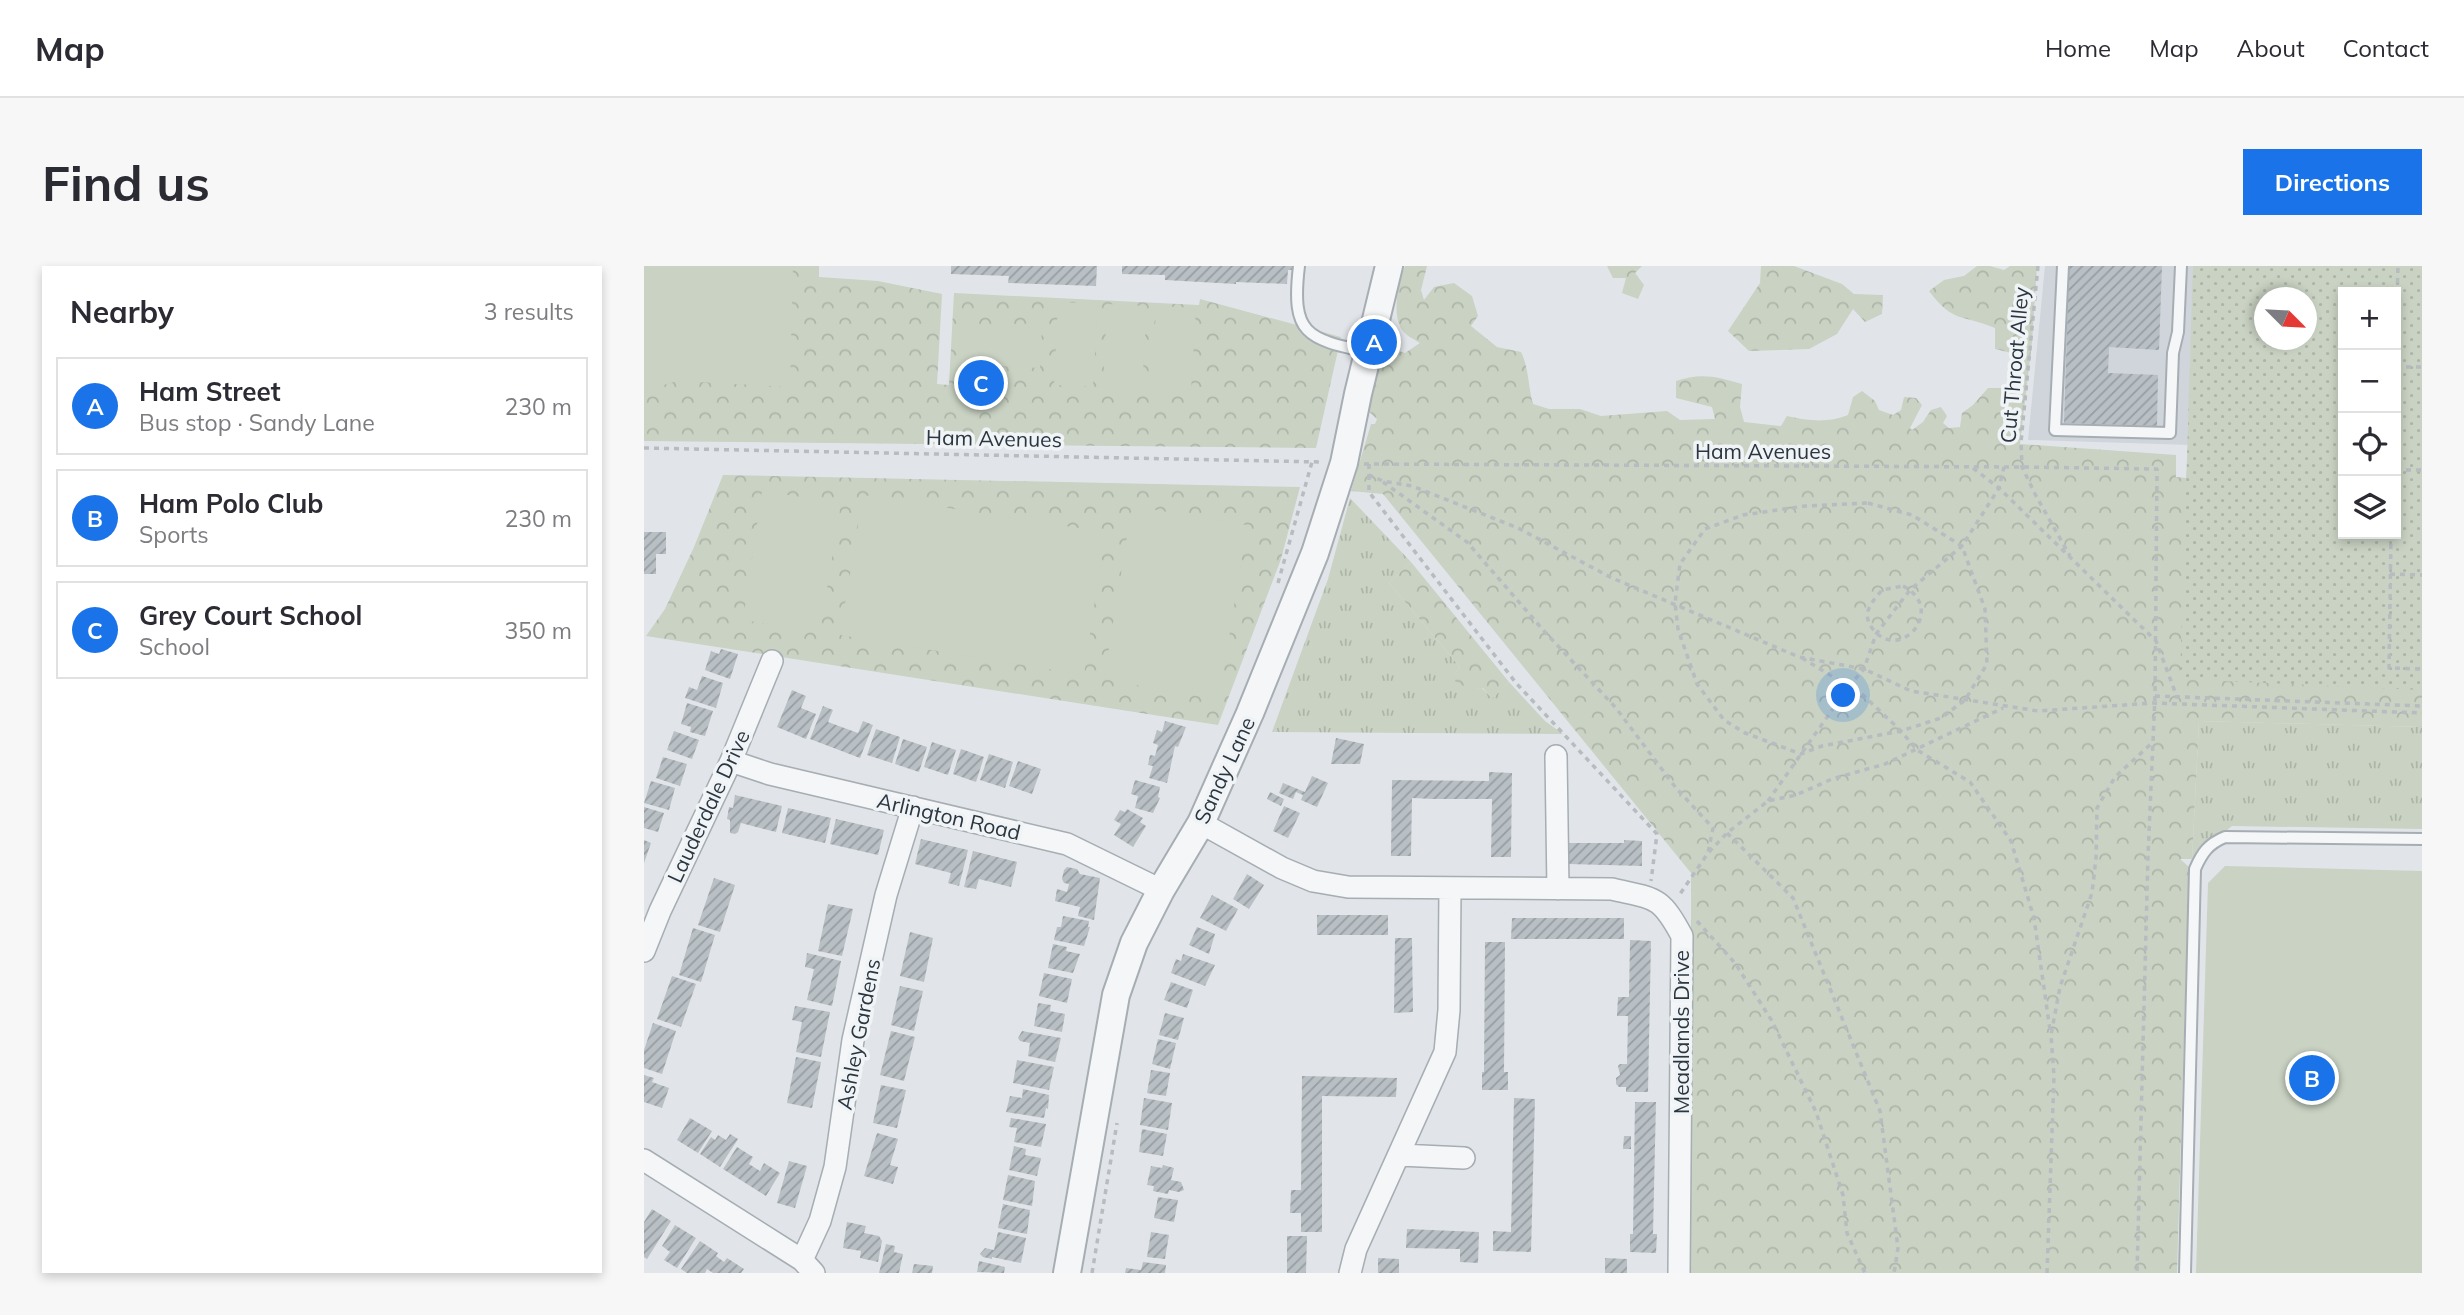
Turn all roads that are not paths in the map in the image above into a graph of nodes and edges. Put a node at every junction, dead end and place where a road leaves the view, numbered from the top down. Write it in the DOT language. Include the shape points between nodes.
graph roads {
  1 [pos="1299,266"];
  2 [pos="1389,266"];
  3 [pos="2063,266"];
  4 [pos="2181,266"];
  5 [pos="1368,352"];
  6 [pos="772,661"];
  7 [pos="1556,756"];
  8 [pos="732,761"];
  9 [pos="913,807"];
  10 [pos="1201,823"];
  11 [pos="2422,839"];
  12 [pos="1450,888"];
  13 [pos="1558,889"];
  14 [pos="1160,890"];
  15 [pos="644,951"];
  16 [pos="1400,1155"];
  17 [pos="1464,1158"];
  18 [pos="644,1160"];
  19 [pos="808,1266"];
  20 [pos="1068,1273"];
  21 [pos="1350,1273"];
  22 [pos="1679,1273"];
  23 [pos="2185,1273"];
  1 -- 5 [label="lane" via="1296,296 1301,323 1320,340"];
  2 -- 5 [label="street, Sandy Lane"];
  3 -- 4 [label="lane" via="2055,430 2170,433"];
  5 -- 10 [label="street, Sandy Lane" via="1356,464"];
  6 -- 8 [label="street, Lauderdale Drive"];
  7 -- 13 [label="street"];
  8 -- 9 [label="street, Arlington Road"];
  8 -- 15 [label="street, Lauderdale Drive"];
  9 -- 14 [label="street, Arlington Road" via="1067,844"];
  9 -- 19 [label="street, Ashley Gardens" via="886,895 853,1040 835,1167"];
  10 -- 12 [label="street" via="1313,881 1348,887"];
  10 -- 14 [label="street, Sandy Lane"];
  11 -- 23 [label="lane" via="2225,836 2202,853 2195,869"];
  12 -- 13 [label="street"];
  12 -- 16 [label="street" via="1445,1052"];
  13 -- 22 [label="street, Meadlands Drive" via="1612,889 1658,903 1682,936"];
  14 -- 20 [label="street, Sandy Lane" via="1116,995"];
  16 -- 17 [label="street"];
  16 -- 21 [label="street" via="1356,1249"];
  18 -- 19 [label="street"];
}
